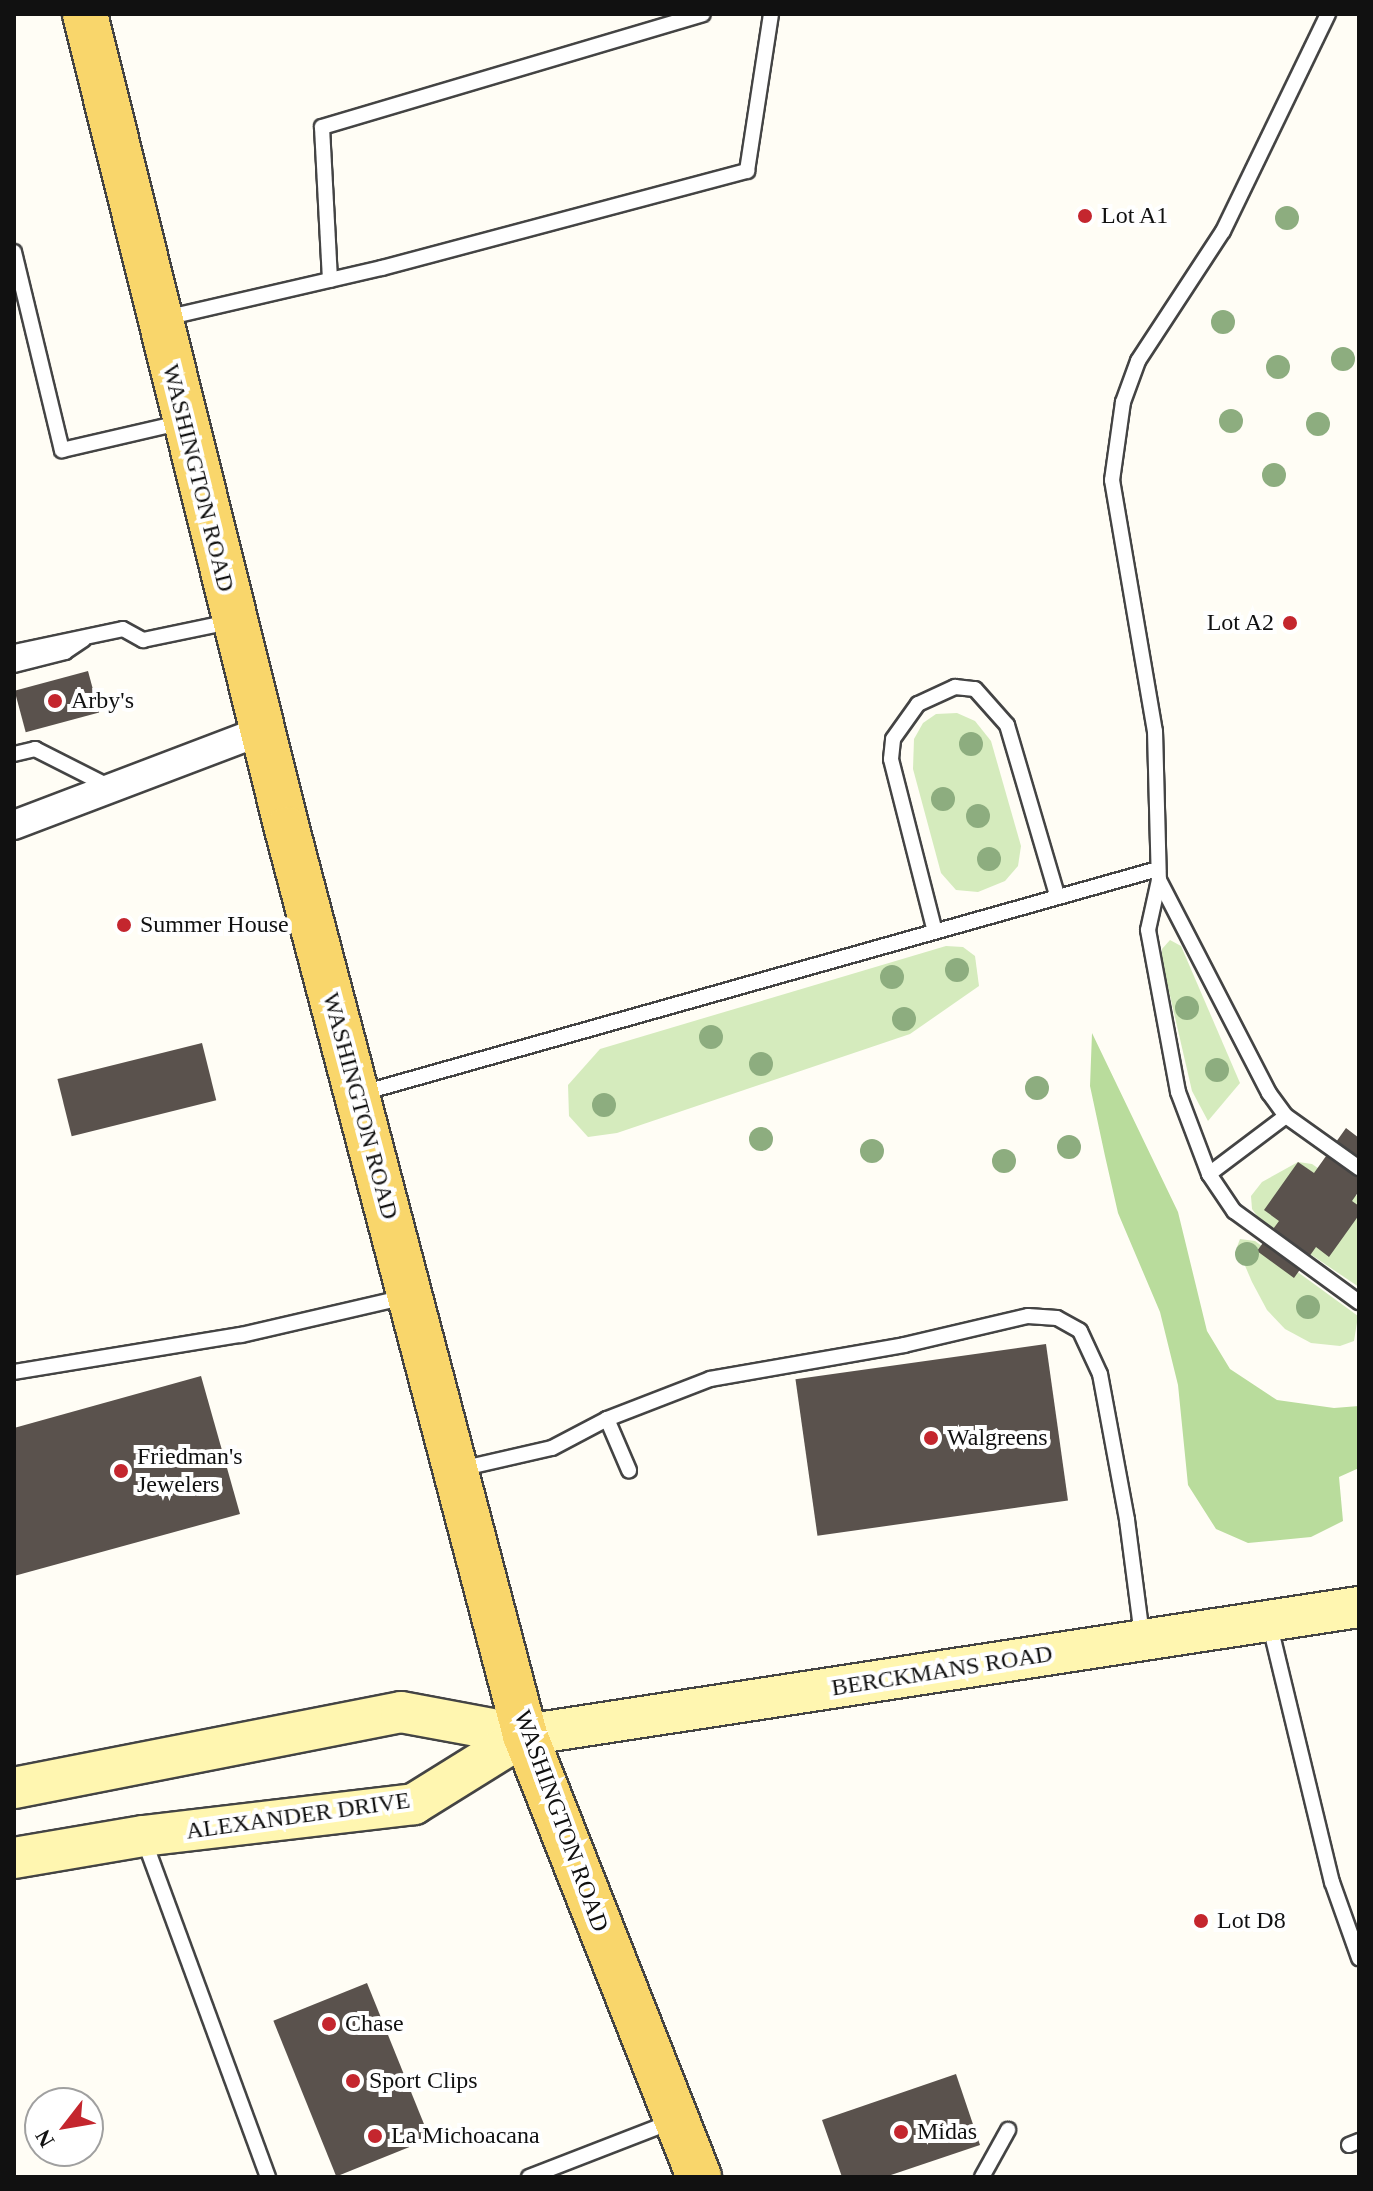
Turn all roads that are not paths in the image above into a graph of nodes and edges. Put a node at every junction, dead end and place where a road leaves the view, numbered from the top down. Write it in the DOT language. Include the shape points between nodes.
graph roads {
  1 [pos="85,14"];
  2 [pos="703,14"];
  3 [pos="771,14"];
  4 [pos="1328,14"];
  5 [pos="14,252"];
  6 [pos="330,280"];
  7 [pos="158,320"];
  8 [pos="183,422"];
  9 [pos="234,621"];
  10 [pos="90,636"];
  11 [pos="14,652"];
  12 [pos="14,665"];
  13 [pos="264,730"];
  14 [pos="14,754"];
  15 [pos="108,786"];
  16 [pos="14,825"];
  17 [pos="1158,874"];
  18 [pos="1057,895"];
  19 [pos="934,928"];
  20 [pos="357,1094"];
  21 [pos="1286,1116"];
  22 [pos="1359,1168"];
  23 [pos="1209,1174"];
  24 [pos="410,1296"];
  25 [pos="1359,1302"];
  26 [pos="14,1372"];
  27 [pos="607,1419"];
  28 [pos="456,1470"];
  29 [pos="629,1470"];
  30 [pos="1359,1607"];
  31 [pos="1269,1621"];
  32 [pos="1143,1641"];
  33 [pos="525,1735"];
  34 [pos="14,1788"];
  35 [pos="143,1836"];
  36 [pos="14,1858"];
  37 [pos="1359,1958"];
  38 [pos="677,2120"];
  39 [pos="1008,2130"];
  40 [pos="268,2177"];
  41 [pos="529,2177"];
  42 [pos="699,2177"];
  43 [pos="982,2177"];
  1 -- 7 [label="main road, WASHINGTON ROAD"];
  2 -- 6 [label="lane" via="322,127"];
  3 -- 6 [label="lane" via="747,171"];
  4 -- 17 [label="lane" via="1223,231 1138,361 1116,435 1112,480 1155,731"];
  5 -- 8 [label="lane" via="62,450"];
  6 -- 7 [label="lane"];
  7 -- 8 [label="main road, WASHINGTON ROAD"];
  8 -- 9 [label="main road, WASHINGTON ROAD"];
  9 -- 10 [label="lane" via="143,640 123,629"];
  9 -- 13 [label="main road, WASHINGTON ROAD"];
  10 -- 11 [label="lane"];
  10 -- 12 [label="lane" via="65,652"];
  13 -- 15 [label="street"];
  13 -- 20 [label="main road, WASHINGTON ROAD"];
  14 -- 15 [label="lane" via="35,749"];
  15 -- 16 [label="street"];
  17 -- 18 [label="lane"];
  17 -- 21 [label="lane" via="1250,1061"];
  17 -- 23 [label="lane" via="1148,930 1151,962 1178,1092"];
  18 -- 19 [label="lane"];
  18 -- 19 [label="lane" via="1007,725 975,689 955,687 918,704 893,739 891,759"];
  19 -- 20 [label="lane"];
  20 -- 24 [label="main road, WASHINGTON ROAD"];
  21 -- 22 [label="lane"];
  21 -- 23 [label="lane"];
  23 -- 25 [label="lane" via="1247,1224"];
  24 -- 26 [label="lane" via="241,1335"];
  24 -- 28 [label="main road, WASHINGTON ROAD"];
  27 -- 28 [label="lane" via="552,1448"];
  27 -- 29 [label="lane"];
  27 -- 32 [label="lane" via="710,1379 904,1345 1028,1316 1057,1318 1080,1331 1100,1374"];
  28 -- 33 [label="main road, WASHINGTON ROAD"];
  30 -- 31 [label="main road, BERCKMANS ROAD"];
  31 -- 32 [label="main road, BERCKMANS ROAD"];
  31 -- 37 [label="lane" via="1332,1882"];
  32 -- 33 [label="main road, BERCKMANS ROAD"];
  33 -- 34 [label="main road" via="401,1712"];
  33 -- 35 [label="main road, ALEXANDER DRIVE" via="414,1804"];
  33 -- 38 [label="main road, WASHINGTON ROAD"];
  35 -- 36 [label="main road, ALEXANDER DRIVE"];
  35 -- 40 [label="lane"];
  38 -- 41 [label="lane"];
  38 -- 42 [label="main road, WASHINGTON ROAD"];
  39 -- 43 [label="lane"];
}
